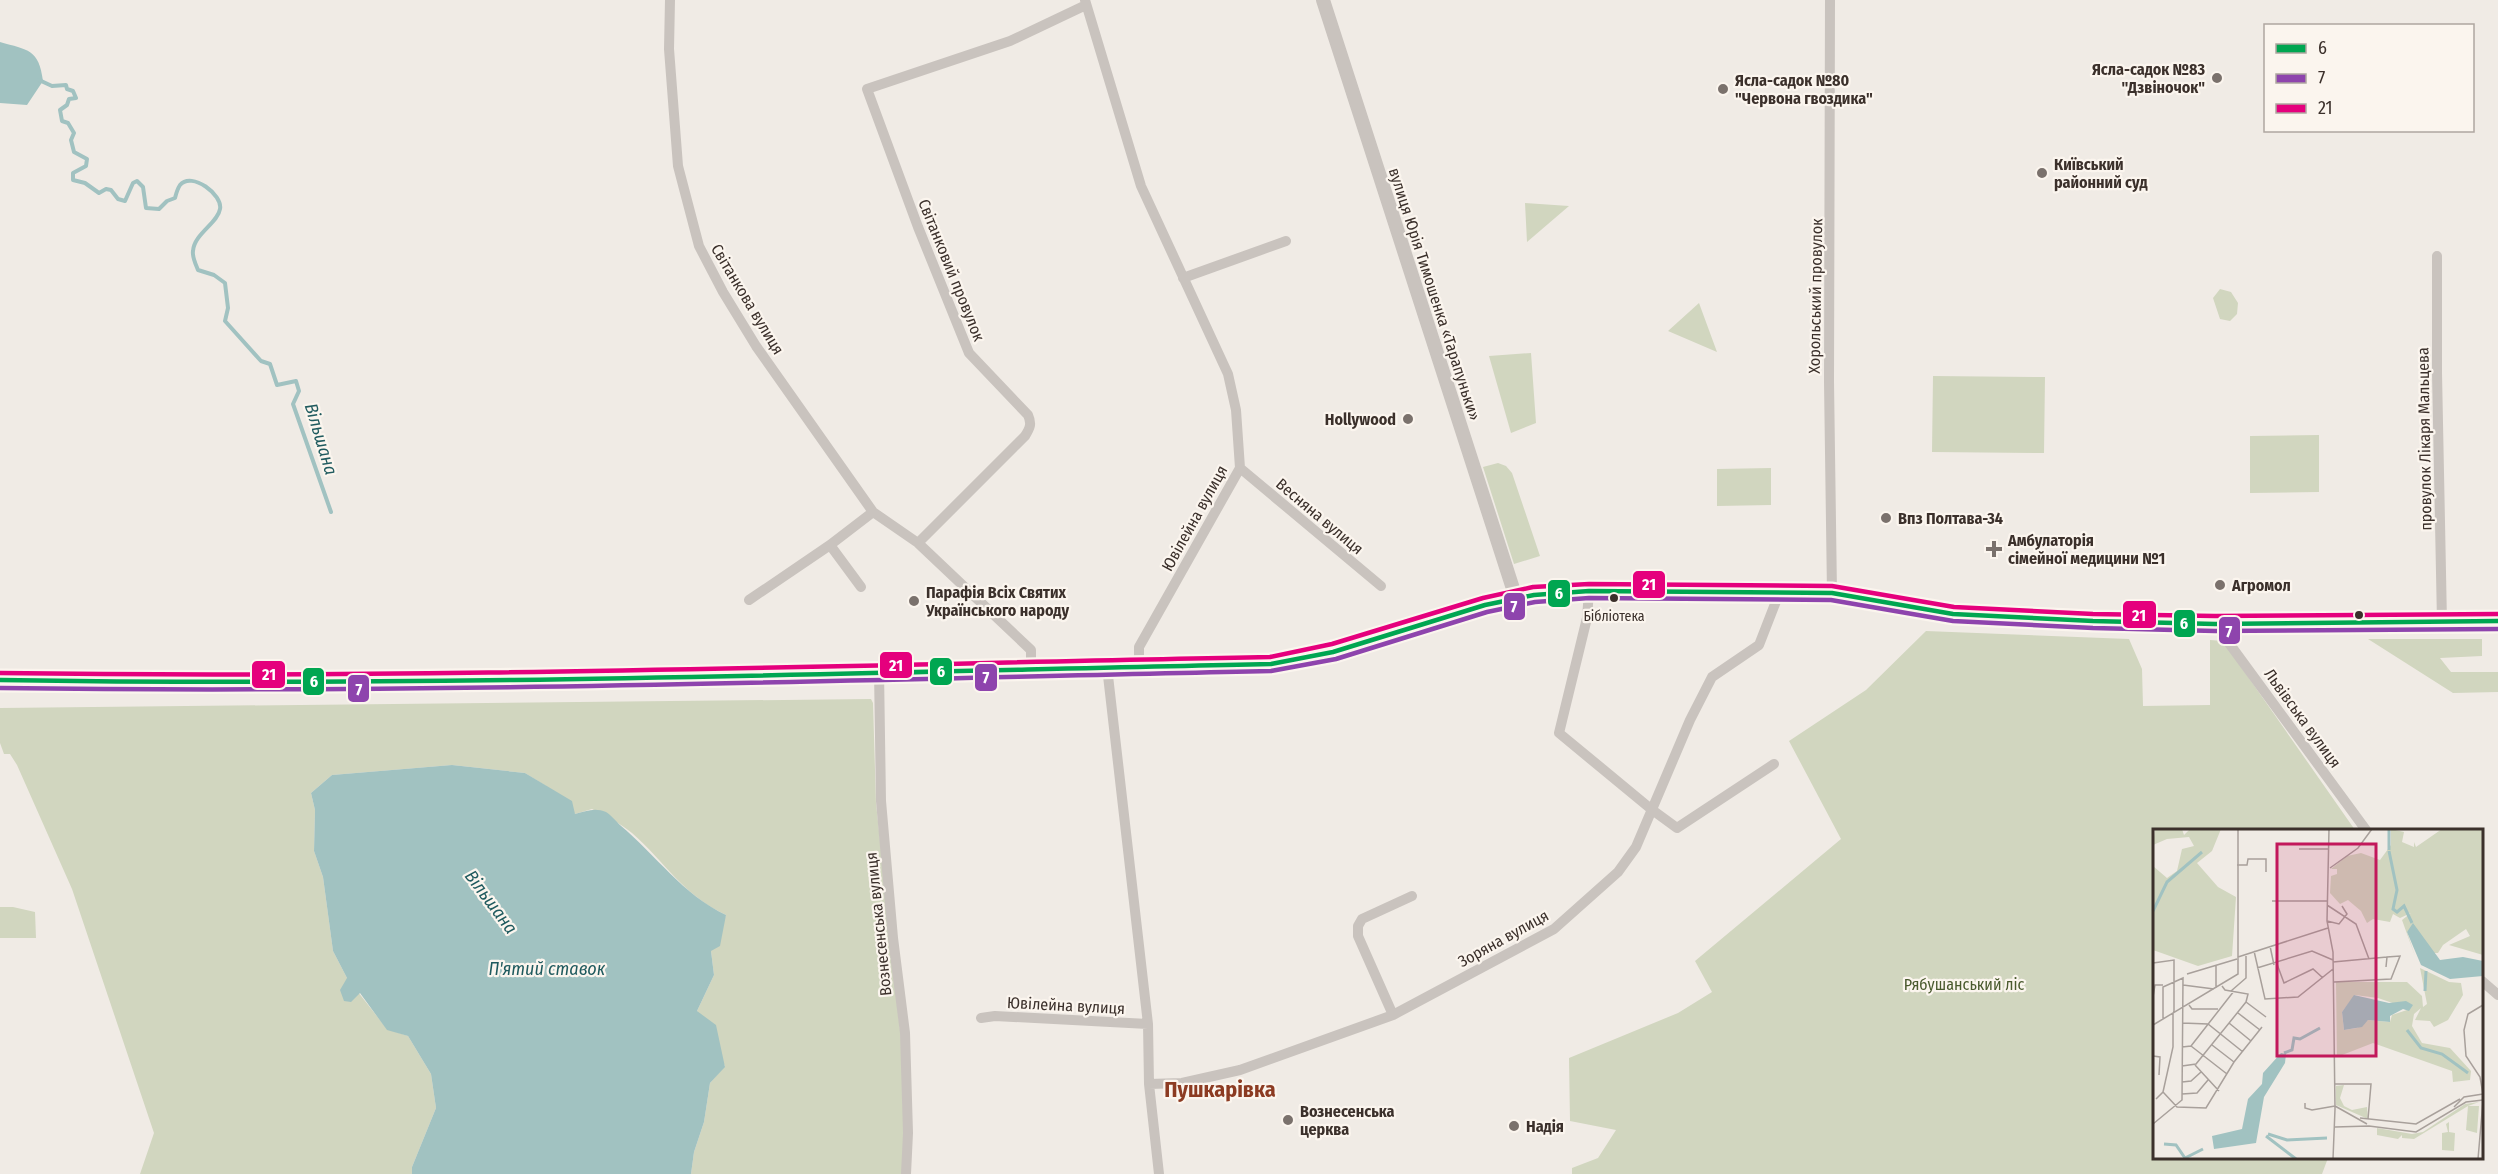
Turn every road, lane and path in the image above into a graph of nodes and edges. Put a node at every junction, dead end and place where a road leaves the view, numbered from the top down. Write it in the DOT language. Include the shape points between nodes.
graph roads {
  1 [pos="670,0"];
  2 [pos="1323,0"];
  3 [pos="1830,0"];
  4 [pos="1086,3"];
  5 [pos="1286,241"];
  6 [pos="2437,256"];
  7 [pos="1183,278"];
  8 [pos="1240,468"];
  9 [pos="873,512"];
  10 [pos="918,543"];
  11 [pos="830,545"];
  12 [pos="1381,586"];
  13 [pos="861,587"];
  14 [pos="1589,591"];
  15 [pos="1780,591"];
  16 [pos="1832,593"];
  17 [pos="1516,598"];
  18 [pos="748,600"];
  19 [pos="2498,621"];
  20 [pos="2442,622"];
  21 [pos="2215,624"];
  22 [pos="1107,667"];
  23 [pos="1139,667"];
  24 [pos="1031,668"];
  25 [pos="879,671"];
  26 [pos="0,680"];
  27 [pos="1774,764"];
  28 [pos="1651,809"];
  29 [pos="2365,829"];
  30 [pos="1412,896"];
  31 [pos="2483,983"];
  32 [pos="2498,995"];
  33 [pos="1394,1015"];
  34 [pos="981,1018"];
  35 [pos="1149,1024"];
  36 [pos="1149,1084"];
  37 [pos="906,1174"];
  38 [pos="1159,1174"];
  1 -- 9 [label="street, Світанкова вулиця" via="676,156 699,246 756,346"];
  2 -- 17 [label="street, вулиця Юрія Тимошенка «Тарапуньки»"];
  3 -- 16 [label="street, Хорольський провулок"];
  4 -- 7 [label="street, Ювілейна вулиця" via="1141,186"];
  4 -- 10 [label="street, Світанковий провулок" via="1010,41 867,89 969,354 1030,421 1025,436"];
  5 -- 7 [label="street"];
  6 -- 20 [label="street, провулок Лікаря Мальцева"];
  7 -- 8 [label="street, Ювілейна вулиця" via="1232,386"];
  8 -- 12 [label="street, Весняна вулиця"];
  8 -- 23 [label="street, Ювілейна вулиця" via="1139,647"];
  9 -- 10 [label="street, Світанкова вулиця"];
  9 -- 11 [label="street"];
  10 -- 24 [label="street, Світанкова вулиця" via="1031,650"];
  11 -- 13 [label="street"];
  11 -- 18 [label="street"];
  14 -- 15 [label="main road"];
  14 -- 17 [label="main road"];
  14 -- 28 [label="street" via="1587,618 1559,733"];
  15 -- 16 [label="main road"];
  15 -- 28 [label="street, Зоряна вулиця" via="1759,645 1712,677"];
  16 -- 21 [label="main road" via="1988,617"];
  17 -- 23 [label="main road" via="1303,661"];
  19 -- 20 [label="main road"];
  20 -- 21 [label="main road"];
  21 -- 29 [label="street, Львівська вулиця"];
  22 -- 23 [label="main road"];
  22 -- 24 [label="main road"];
  22 -- 35 [label="street, Ювілейна вулиця"];
  24 -- 25 [label="main road"];
  25 -- 26 [label="main road" via="558,678"];
  25 -- 37 [label="street, Вознесенська вулиця" via="881,801 905,1034 909,1133"];
  27 -- 28 [label="street" via="1677,828"];
  28 -- 33 [label="street, Зоряна вулиця" via="1636,847 1618,872 1554,929"];
  30 -- 33 [label="street" via="1362,919 1358,926 1358,936"];
  31 -- 32 [label="street"];
  33 -- 36 [label="street, Зоряна вулиця" via="1240,1070 1182,1083"];
  34 -- 35 [label="street, Ювілейна вулиця"];
  35 -- 36 [label="street, Ювілейна вулиця"];
  36 -- 38 [label="street, Ювілейна вулиця"];
}
